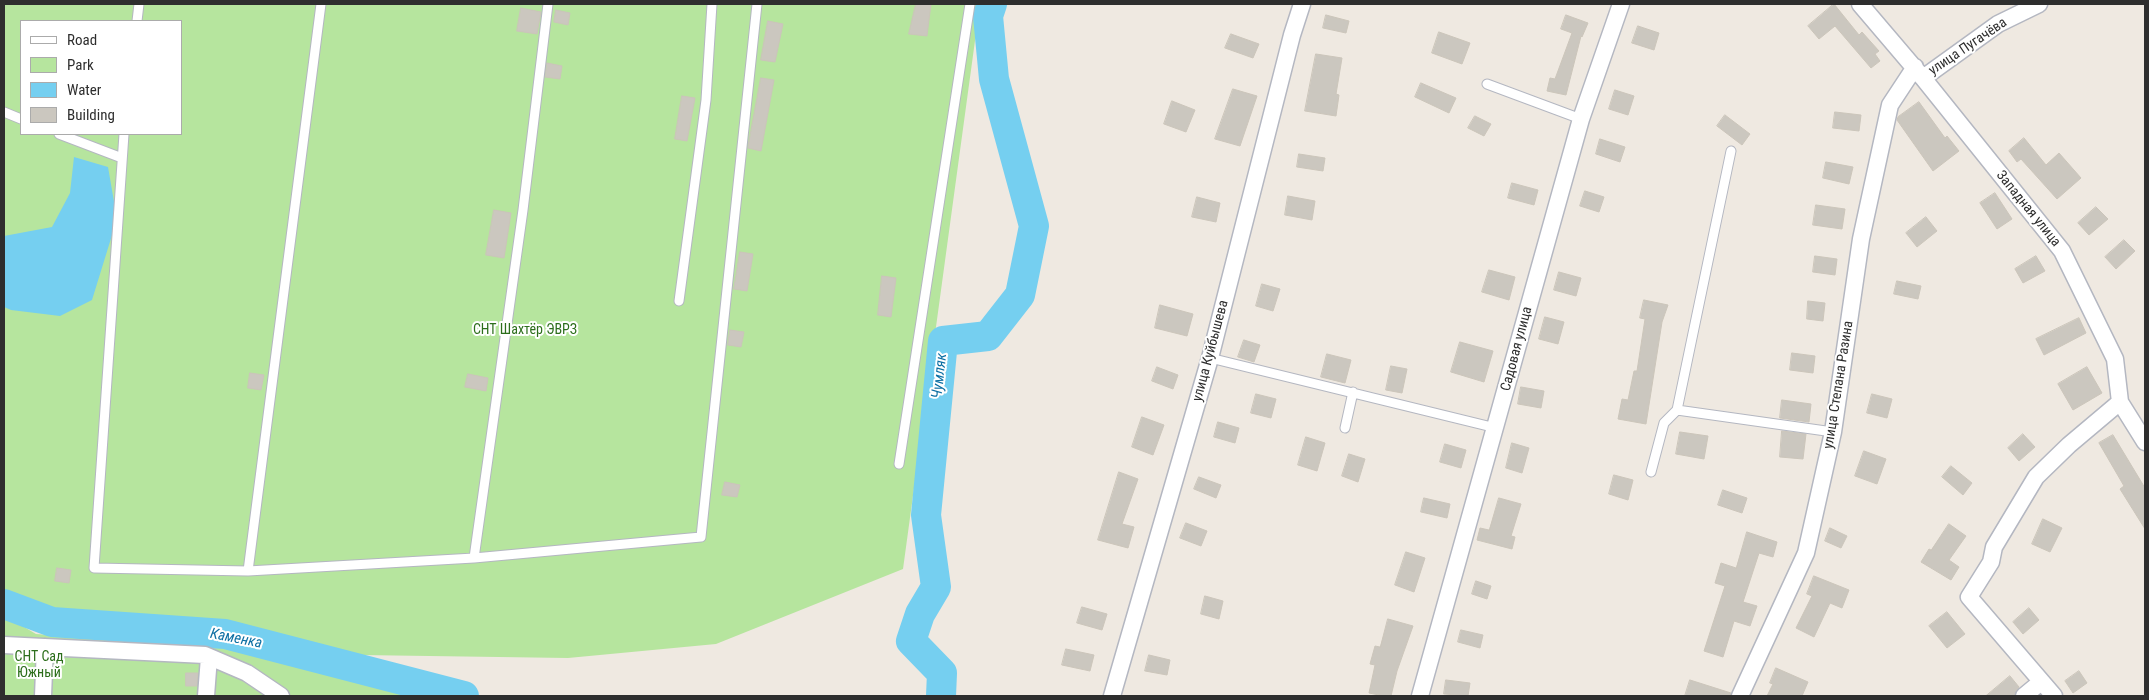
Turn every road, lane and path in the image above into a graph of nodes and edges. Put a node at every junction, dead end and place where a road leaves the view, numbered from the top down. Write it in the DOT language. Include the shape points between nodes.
graph roads {
  1 [pos="139,4"];
  2 [pos="321,4"];
  3 [pos="548,4"];
  4 [pos="712,4"];
  5 [pos="757,4"];
  6 [pos="970,4"];
  7 [pos="1302,4"];
  8 [pos="1621,4"];
  9 [pos="1860,4"];
  10 [pos="2039,4"];
  11 [pos="137,20"];
  12 [pos="1919,73"];
  13 [pos="1486,84"];
  14 [pos="4,112"];
  15 [pos="20,119"];
  16 [pos="1580,119"];
  17 [pos="62,135"];
  18 [pos="124,135"];
  19 [pos="1731,151"];
  20 [pos="122,158"];
  21 [pos="679,301"];
  22 [pos="1210,358"];
  23 [pos="1353,392"];
  24 [pos="2120,402"];
  25 [pos="1677,410"];
  26 [pos="1345,428"];
  27 [pos="1496,428"];
  28 [pos="1832,432"];
  29 [pos="2145,442"];
  30 [pos="899,464"];
  31 [pos="1651,472"];
  32 [pos="474,558"];
  33 [pos="248,570"];
  34 [pos="4,645"];
  35 [pos="45,647"];
  36 [pos="208,657"];
  37 [pos="2042,682"];
  38 [pos="43,696"];
  39 [pos="206,696"];
  40 [pos="281,696"];
  41 [pos="1112,696"];
  42 [pos="1420,696"];
  43 [pos="1740,696"];
  44 [pos="2024,696"];
  45 [pos="2054,696"];
  1 -- 11 [label="lane"];
  2 -- 33 [label="lane"];
  3 -- 32 [label="lane"];
  4 -- 21 [label="lane" via="706,100"];
  5 -- 32 [label="lane" via="701,538"];
  6 -- 30 [label="lane"];
  7 -- 22 [label="street, улица Куйбышева"];
  8 -- 16 [label="street, Садовая улица"];
  9 -- 12 [label="street, Западная улица"];
  10 -- 12 [label="street, улица Пугачёва" via="1998,24"];
  12 -- 24 [label="street, Западная улица" via="2062,251 2115,359"];
  12 -- 28 [label="street, улица Степана Разина" via="1890,106 1861,239"];
  13 -- 16 [label="lane"];
  14 -- 15 [label="lane"];
  16 -- 27 [label="street, Садовая улица"];
  17 -- 20 [label="lane"];
  18 -- 20 [label="lane"];
  19 -- 25 [label="lane"];
  20 -- 33 [label="lane" via="94,568"];
  22 -- 23 [label="lane"];
  22 -- 41 [label="street, улица Куйбышева"];
  23 -- 26 [label="lane"];
  23 -- 27 [label="lane"];
  24 -- 29 [label="street, Западная улица"];
  24 -- 37 [label="street" via="2036,478 1969,596"];
  25 -- 28 [label="lane"];
  25 -- 31 [label="lane" via="1664,423"];
  27 -- 42 [label="street, Садовая улица"];
  28 -- 43 [label="street, улица Степана Разина" via="1806,554"];
  32 -- 33 [label="lane"];
  34 -- 35 [label="street"];
  35 -- 36 [label="street"];
  35 -- 38 [label="street"];
  36 -- 39 [label="street"];
  36 -- 40 [label="street" via="247,673"];
  37 -- 44 [label="street"];
  37 -- 45 [label="street"];
}
